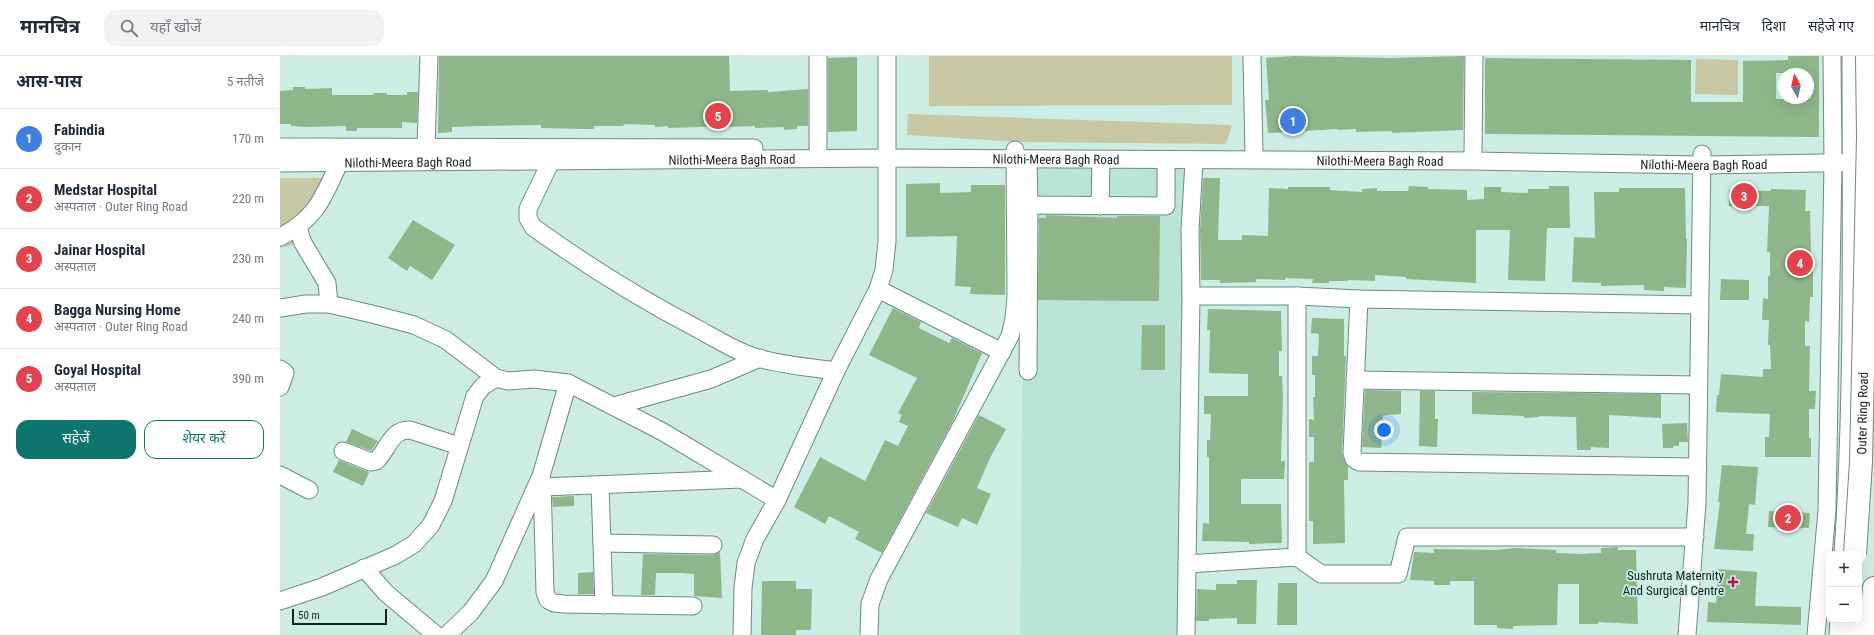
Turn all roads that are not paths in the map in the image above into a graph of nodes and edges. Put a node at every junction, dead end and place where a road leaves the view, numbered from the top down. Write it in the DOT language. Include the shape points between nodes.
graph roads {
  1 [pos="429,56"];
  2 [pos="818,56"];
  3 [pos="887,56"];
  4 [pos="1252,56"];
  5 [pos="1474,56"];
  6 [pos="1832,56"];
  7 [pos="1851,56"];
  8 [pos="1867,56"];
  9 [pos="280,147"];
  10 [pos="426,147"];
  11 [pos="818,148"];
  12 [pos="1473,152"];
  13 [pos="1874,152"];
  14 [pos="888,153"];
  15 [pos="1254,154"];
  16 [pos="551,155"];
  17 [pos="1020,156"];
  18 [pos="1832,158"];
  19 [pos="1851,158"];
  20 [pos="1702,159"];
  21 [pos="1100,160"];
  22 [pos="1166,161"];
  23 [pos="1194,161"];
  24 [pos="1874,162"];
  25 [pos="280,163"];
  26 [pos="339,163"];
  27 [pos="1029,205"];
  28 [pos="1100,206"];
  29 [pos="298,228"];
  30 [pos="280,237"];
  31 [pos="878,289"];
  32 [pos="1191,296"];
  33 [pos="1297,296"];
  34 [pos="1359,299"];
  35 [pos="329,304"];
  36 [pos="1699,305"];
  37 [pos="280,308"];
  38 [pos="1002,352"];
  39 [pos="760,358"];
  40 [pos="280,369"];
  41 [pos="836,371"];
  42 [pos="1028,372"];
  43 [pos="496,378"];
  44 [pos="1355,380"];
  45 [pos="568,382"];
  46 [pos="1698,385"];
  47 [pos="280,387"];
  48 [pos="614,406"];
  49 [pos="1848,414"];
  50 [pos="1874,414"];
  51 [pos="459,446"];
  52 [pos="343,451"];
  53 [pos="1697,467"];
  54 [pos="280,475"];
  55 [pos="742,479"];
  56 [pos="542,481"];
  57 [pos="600,484"];
  58 [pos="309,490"];
  59 [pos="777,500"];
  60 [pos="1695,537"];
  61 [pos="602,544"];
  62 [pos="713,544"];
  63 [pos="1843,551"];
  64 [pos="1855,551"];
  65 [pos="1297,557"];
  66 [pos="1187,564"];
  67 [pos="364,568"];
  68 [pos="1874,588"];
  69 [pos="280,601"];
  70 [pos="604,605"];
  71 [pos="693,606"];
  72 [pos="1838,623"];
  73 [pos="1851,623"];
  74 [pos="436,635"];
  75 [pos="447,635"];
  76 [pos="742,635"];
  77 [pos="869,635"];
  78 [pos="1186,635"];
  79 [pos="1687,635"];
  80 [pos="1816,635"];
  81 [pos="1838,635"];
  82 [pos="1850,635"];
  83 [pos="1870,635"];
  1 -- 10 [label="street"];
  2 -- 11 [label="street"];
  3 -- 14 [label="street"];
  4 -- 15 [label="street"];
  5 -- 12 [label="street"];
  6 -- 18 [label="street"];
  7 -- 19 [label="street, Outer Ring Road"];
  8 -- 64 [label="main road, Outer Ring Road, bridge" via="1868,136 1861,438"];
  9 -- 10 [label="street, Nilothi-Meera Bagh Road"];
  10 -- 16 [label="street, Nilothi-Meera Bagh Road"];
  11 -- 14 [label="street, Nilothi-Meera Bagh Road"];
  11 -- 16 [label="street, Nilothi-Meera Bagh Road"];
  12 -- 15 [label="street, Nilothi-Meera Bagh Road"];
  12 -- 20 [label="street, Nilothi-Meera Bagh Road"];
  13 -- 19 [label="street"];
  14 -- 16 [label="street, Nilothi-Meera Bagh Road"];
  14 -- 17 [label="street, Nilothi-Meera Bagh Road"];
  14 -- 31 [label="street" via="887,241 884,270"];
  15 -- 17 [label="street, Nilothi-Meera Bagh Road"];
  16 -- 26 [label="street, Nilothi-Meera Bagh Road"];
  16 -- 39 [label="street" via="528,209 532,227 652,306 728,345"];
  17 -- 21 [label="street, Nilothi-Meera Bagh Road"];
  17 -- 27 [label="street"];
  17 -- 38 [label="street" via="1014,319 1010,336"];
  18 -- 19 [label="street, Nilothi-Meera Bagh Road"];
  18 -- 20 [label="street, Nilothi-Meera Bagh Road"];
  18 -- 80 [label="street" via="1827,510"];
  19 -- 24 [label="street"];
  19 -- 49 [label="street, Outer Ring Road"];
  20 -- 23 [label="street, Nilothi-Meera Bagh Road"];
  20 -- 36 [label="street"];
  21 -- 22 [label="street, Nilothi-Meera Bagh Road"];
  21 -- 28 [label="street"];
  22 -- 23 [label="street, Nilothi-Meera Bagh Road"];
  22 -- 28 [label="street" via="1166,206"];
  23 -- 32 [label="street" via="1190,231"];
  25 -- 26 [label="street, Nilothi-Meera Bagh Road"];
  26 -- 29 [label="street" via="325,194 311,216"];
  27 -- 28 [label="street"];
  27 -- 42 [label="street"];
  29 -- 30 [label="street"];
  29 -- 35 [label="street" via="303,243 327,283"];
  31 -- 38 [label="street"];
  31 -- 41 [label="street"];
  32 -- 33 [label="street"];
  32 -- 66 [label="street"];
  33 -- 34 [label="street"];
  33 -- 65 [label="street"];
  34 -- 36 [label="street"];
  34 -- 44 [label="street"];
  35 -- 37 [label="street"];
  35 -- 43 [label="street" via="414,325 446,340"];
  36 -- 46 [label="street"];
  38 -- 77 [label="street" via="879,579 870,604"];
  39 -- 41 [label="street"];
  39 -- 48 [label="street" via="711,379"];
  40 -- 47 [label="street" via="285,373"];
  41 -- 59 [label="street"];
  43 -- 45 [label="street" via="508,381 534,379"];
  43 -- 51 [label="street" via="483,386 475,396"];
  44 -- 46 [label="street"];
  44 -- 53 [label="street" via="1352,452 1354,459 1359,462"];
  45 -- 48 [label="street"];
  45 -- 56 [label="street"];
  46 -- 53 [label="street"];
  48 -- 55 [label="street"];
  49 -- 50 [label="street"];
  49 -- 63 [label="street, Outer Ring Road"];
  51 -- 52 [label="street" via="404,430 394,437 376,461 370,462"];
  51 -- 67 [label="street" via="443,501 431,525 414,544 396,556"];
  53 -- 60 [label="street"];
  54 -- 58 [label="street"];
  55 -- 57 [label="street"];
  55 -- 59 [label="street"];
  56 -- 57 [label="street"];
  56 -- 70 [label="street" via="545,592 548,600 564,604"];
  56 -- 75 [label="street" via="494,581 471,612"];
  57 -- 61 [label="street"];
  59 -- 76 [label="street" via="755,539 746,563"];
  60 -- 65 [label="street" via="1407,537 1398,574 1321,574"];
  60 -- 79 [label="street"];
  61 -- 62 [label="street"];
  61 -- 70 [label="street"];
  65 -- 66 [label="street"];
  66 -- 78 [label="street"];
  67 -- 69 [label="street" via="322,587"];
  67 -- 74 [label="street" via="386,593"];
  68 -- 83 [label="main road"];
  70 -- 71 [label="street"];
  72 -- 81 [label="street"];
  73 -- 82 [label="main road"];
}
